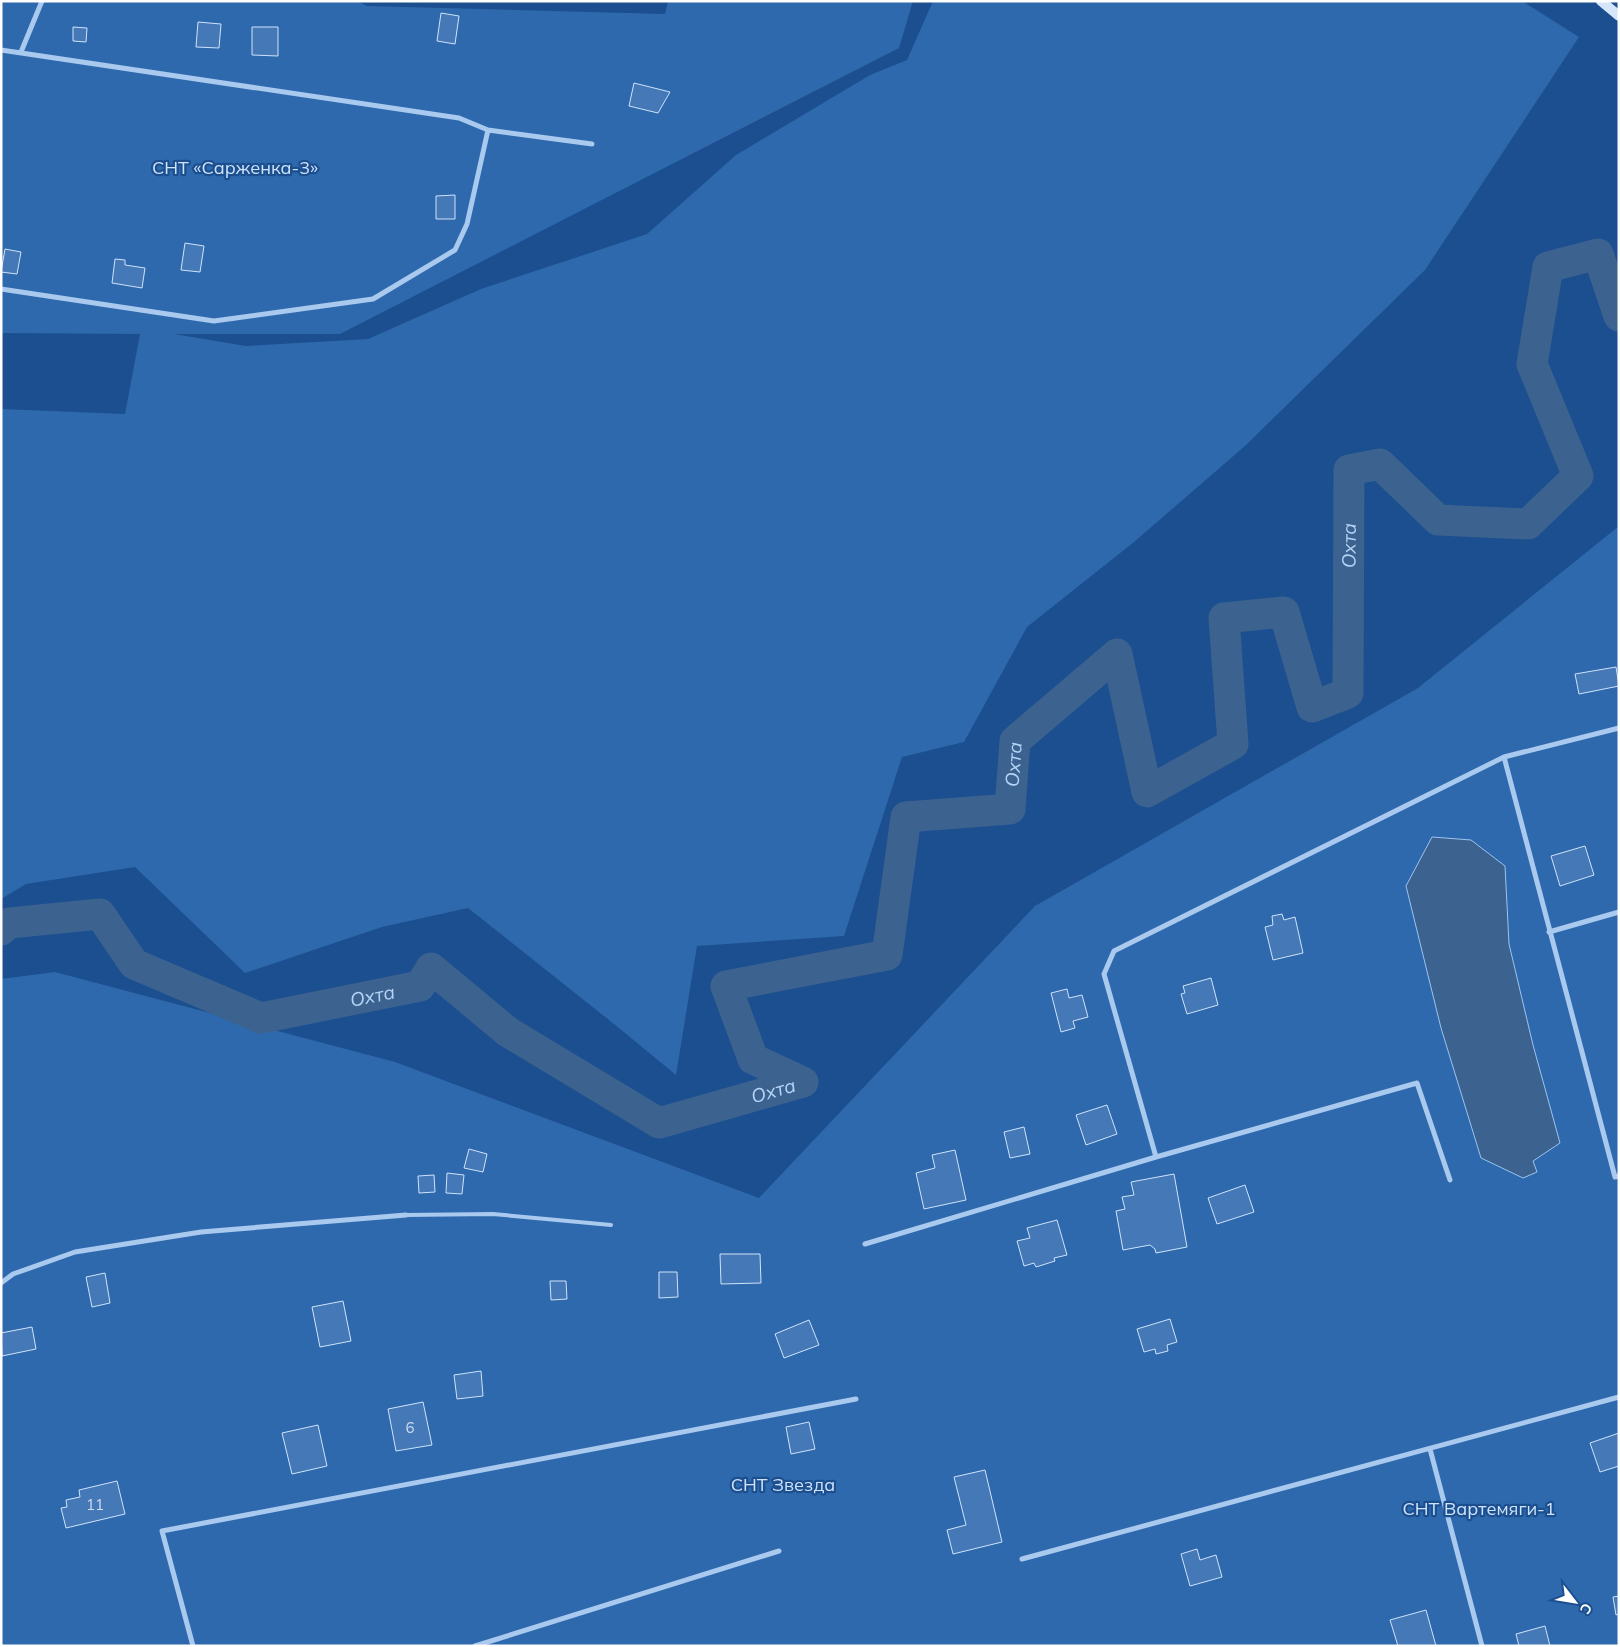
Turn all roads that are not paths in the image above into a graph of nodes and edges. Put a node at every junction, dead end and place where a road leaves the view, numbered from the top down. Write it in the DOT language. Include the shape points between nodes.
graph roads {
  1 [pos="42,1"];
  2 [pos="1601,1"];
  3 [pos="1619,16"];
  4 [pos="1,50"];
  5 [pos="21,52"];
  6 [pos="488,130"];
  7 [pos="592,144"];
  8 [pos="1,289"];
  9 [pos="1619,728"];
  10 [pos="1504,757"];
  11 [pos="1619,912"];
  12 [pos="1549,932"];
  13 [pos="1156,1157"];
  14 [pos="1619,1176"];
  15 [pos="1450,1180"];
  16 [pos="406,1215"];
  17 [pos="611,1225"];
  18 [pos="865,1244"];
  19 [pos="1,1283"];
  20 [pos="1619,1398"];
  21 [pos="856,1399"];
  22 [pos="1430,1448"];
  23 [pos="779,1551"];
  24 [pos="1022,1559"];
  25 [pos="193,1646"];
  26 [pos="475,1646"];
  27 [pos="1482,1646"];
  1 -- 5 [label="street"];
  2 -- 3 [label="main road"];
  4 -- 5 [label="street"];
  5 -- 6 [label="street" via="459,118"];
  6 -- 7 [label="street"];
  6 -- 8 [label="street" via="467,224 456,250 373,300 214,321"];
  9 -- 10 [label="street"];
  10 -- 12 [label="street"];
  10 -- 13 [label="street" via="1114,951 1104,974"];
  11 -- 12 [label="street"];
  12 -- 14 [label="street" via="1615,1177"];
  13 -- 15 [label="street" via="1417,1083"];
  13 -- 18 [label="street"];
  16 -- 17 [label="lane" via="493,1214"];
  16 -- 19 [label="street" via="201,1232 74,1252 13,1274"];
  20 -- 22 [label="street"];
  21 -- 25 [label="street" via="162,1531"];
  22 -- 24 [label="street"];
  22 -- 27 [label="street"];
  23 -- 26 [label="street"];
}
